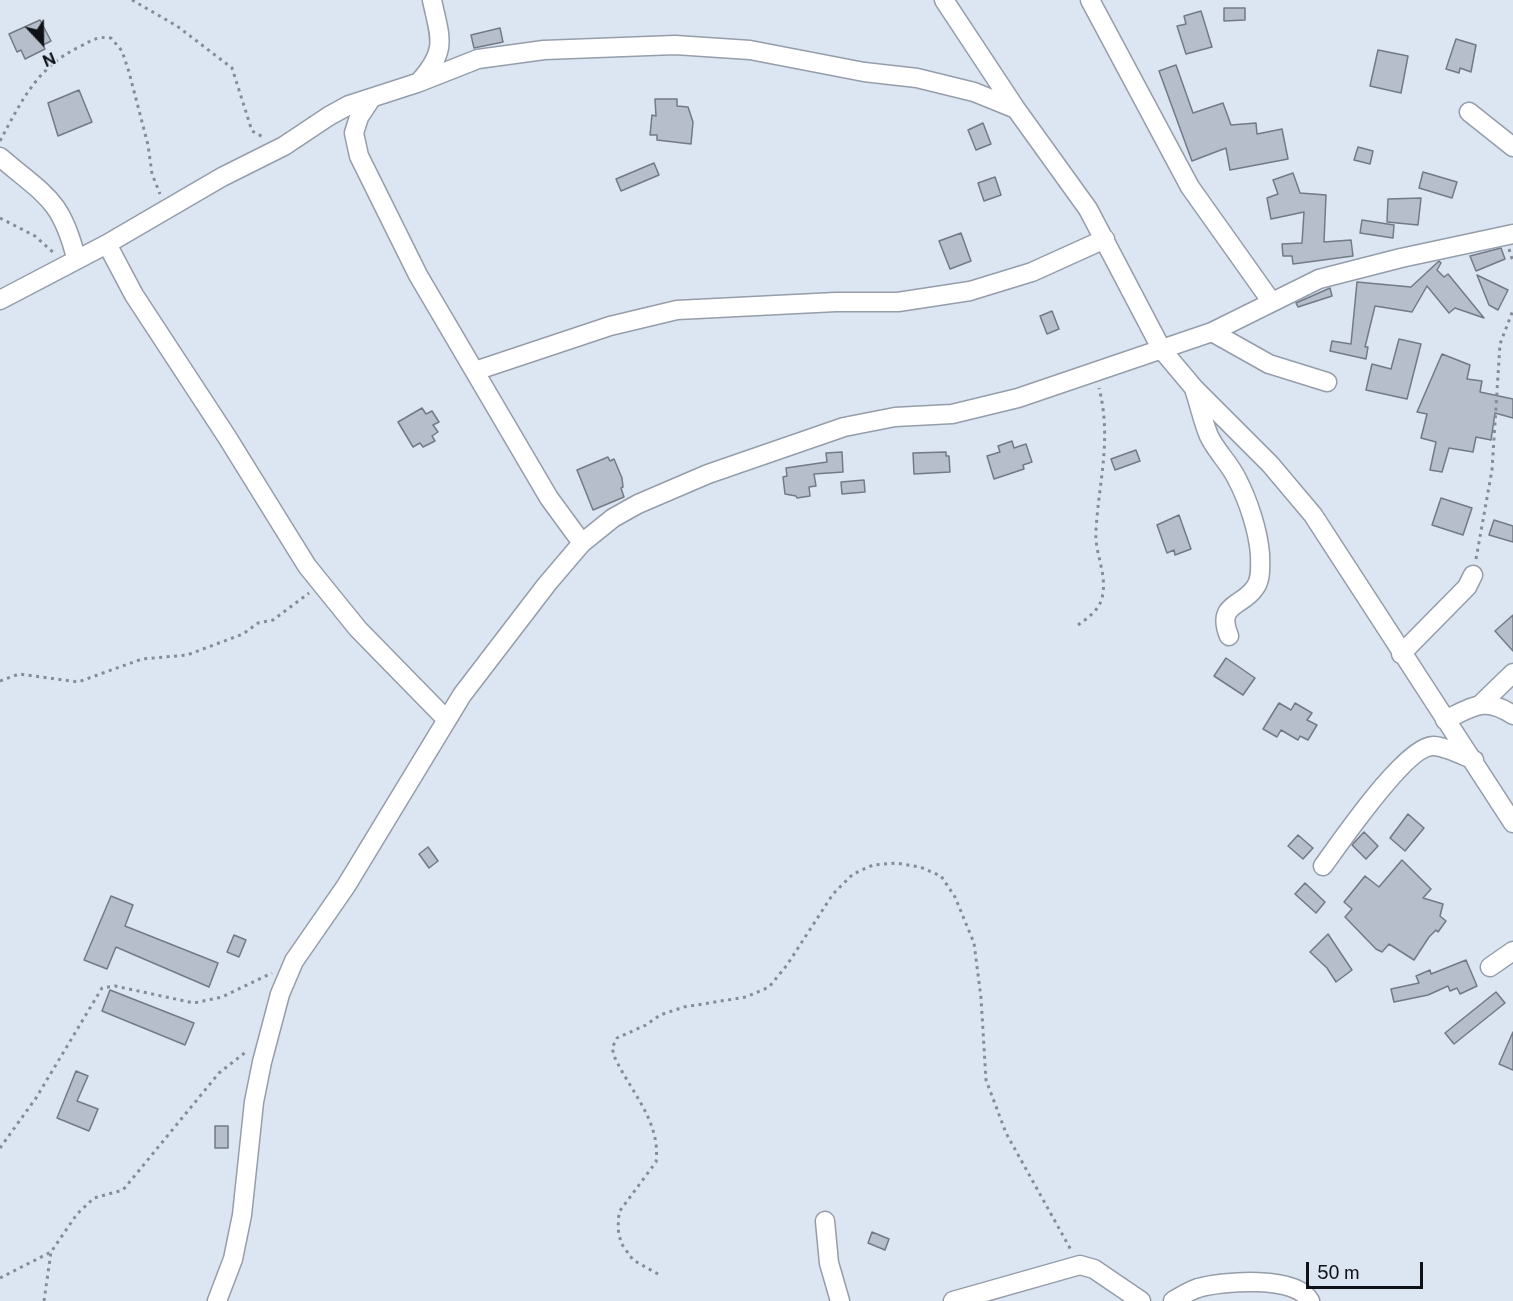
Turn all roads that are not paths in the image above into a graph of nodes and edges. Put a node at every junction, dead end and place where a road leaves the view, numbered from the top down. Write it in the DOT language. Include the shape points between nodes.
graph roads {
  1 [pos="432,0"];
  2 [pos="944,0"];
  3 [pos="1090,0"];
  4 [pos="441,46"];
  5 [pos="478,59"];
  6 [pos="417,83"];
  7 [pos="371,99"];
  8 [pos="1016,109"];
  9 [pos="1469,112"];
  10 [pos="1513,147"];
  11 [pos="0,157"];
  12 [pos="1513,234"];
  13 [pos="1105,239"];
  14 [pos="107,244"];
  15 [pos="71,261"];
  16 [pos="0,300"];
  17 [pos="1271,301"];
  18 [pos="1212,332"];
  19 [pos="1162,350"];
  20 [pos="475,371"];
  21 [pos="1327,382"];
  22 [pos="1194,388"];
  23 [pos="582,543"];
  24 [pos="1473,575"];
  25 [pos="1229,636"];
  26 [pos="1401,654"];
  27 [pos="1513,673"];
  28 [pos="1482,703"];
  29 [pos="1513,715"];
  30 [pos="447,720"];
  31 [pos="1445,720"];
  32 [pos="1474,760"];
  33 [pos="1513,823"];
  34 [pos="1323,866"];
  35 [pos="1513,951"];
  36 [pos="1490,967"];
  37 [pos="825,1221"];
  38 [pos="217,1301"];
  39 [pos="840,1301"];
  40 [pos="952,1301"];
  41 [pos="1141,1301"];
  42 [pos="1173,1301"];
  43 [pos="1310,1301"];
  1 -- 4 [label="street"];
  2 -- 8 [label="street"];
  3 -- 17 [label="street" via="1190,187"];
  4 -- 5 [label="street"];
  4 -- 6 [label="street" via="432,66"];
  5 -- 6 [label="street"];
  5 -- 8 [label="street" via="544,50 675,45 750,50 917,78 974,92"];
  6 -- 7 [label="street"];
  7 -- 14 [label="street" via="349,105 284,146"];
  7 -- 20 [label="street" via="354,133 359,156 418,275"];
  8 -- 13 [label="street"];
  9 -- 10 [label="street"];
  11 -- 15 [label="street" via="59,210 69,229"];
  12 -- 17 [label="street" via="1319,279"];
  13 -- 19 [label="street"];
  13 -- 20 [label="street" via="1032,272 970,291 898,302 677,310 610,326"];
  14 -- 15 [label="street"];
  14 -- 30 [label="street" via="134,295 292,545 358,629"];
  15 -- 16 [label="street"];
  17 -- 18 [label="street"];
  18 -- 19 [label="street"];
  18 -- 21 [label="street" via="1269,364"];
  19 -- 22 [label="street"];
  19 -- 23 [label="street" via="1018,398 952,414 895,417 844,426 708,474 638,504"];
  20 -- 23 [label="street" via="549,498"];
  22 -- 25 [label="street" via="1210,438 1237,478 1260,551 1260,577 1254,590 1239,599 1226,616"];
  22 -- 26 [label="street" via="1270,464 1312,515"];
  23 -- 30 [label="street" via="510,631"];
  24 -- 26 [label="street" via="1467,587"];
  26 -- 31 [label="street"];
  27 -- 28 [label="street"];
  28 -- 29 [label="street" via="1499,706"];
  28 -- 31 [label="street"];
  30 -- 38 [label="street" via="346,886 294,961 280,994 254,1102 242,1215 233,1259"];
  31 -- 32 [label="street"];
  32 -- 33 [label="street"];
  32 -- 34 [label="street" via="1435,746 1426,747 1388,780"];
  35 -- 36 [label="street"];
  37 -- 39 [label="street" via="829,1263"];
  40 -- 41 [label="street" via="1080,1265 1094,1269"];
  42 -- 43 [label="street" via="1197,1288 1227,1282 1281,1283 1305,1293"];
}
